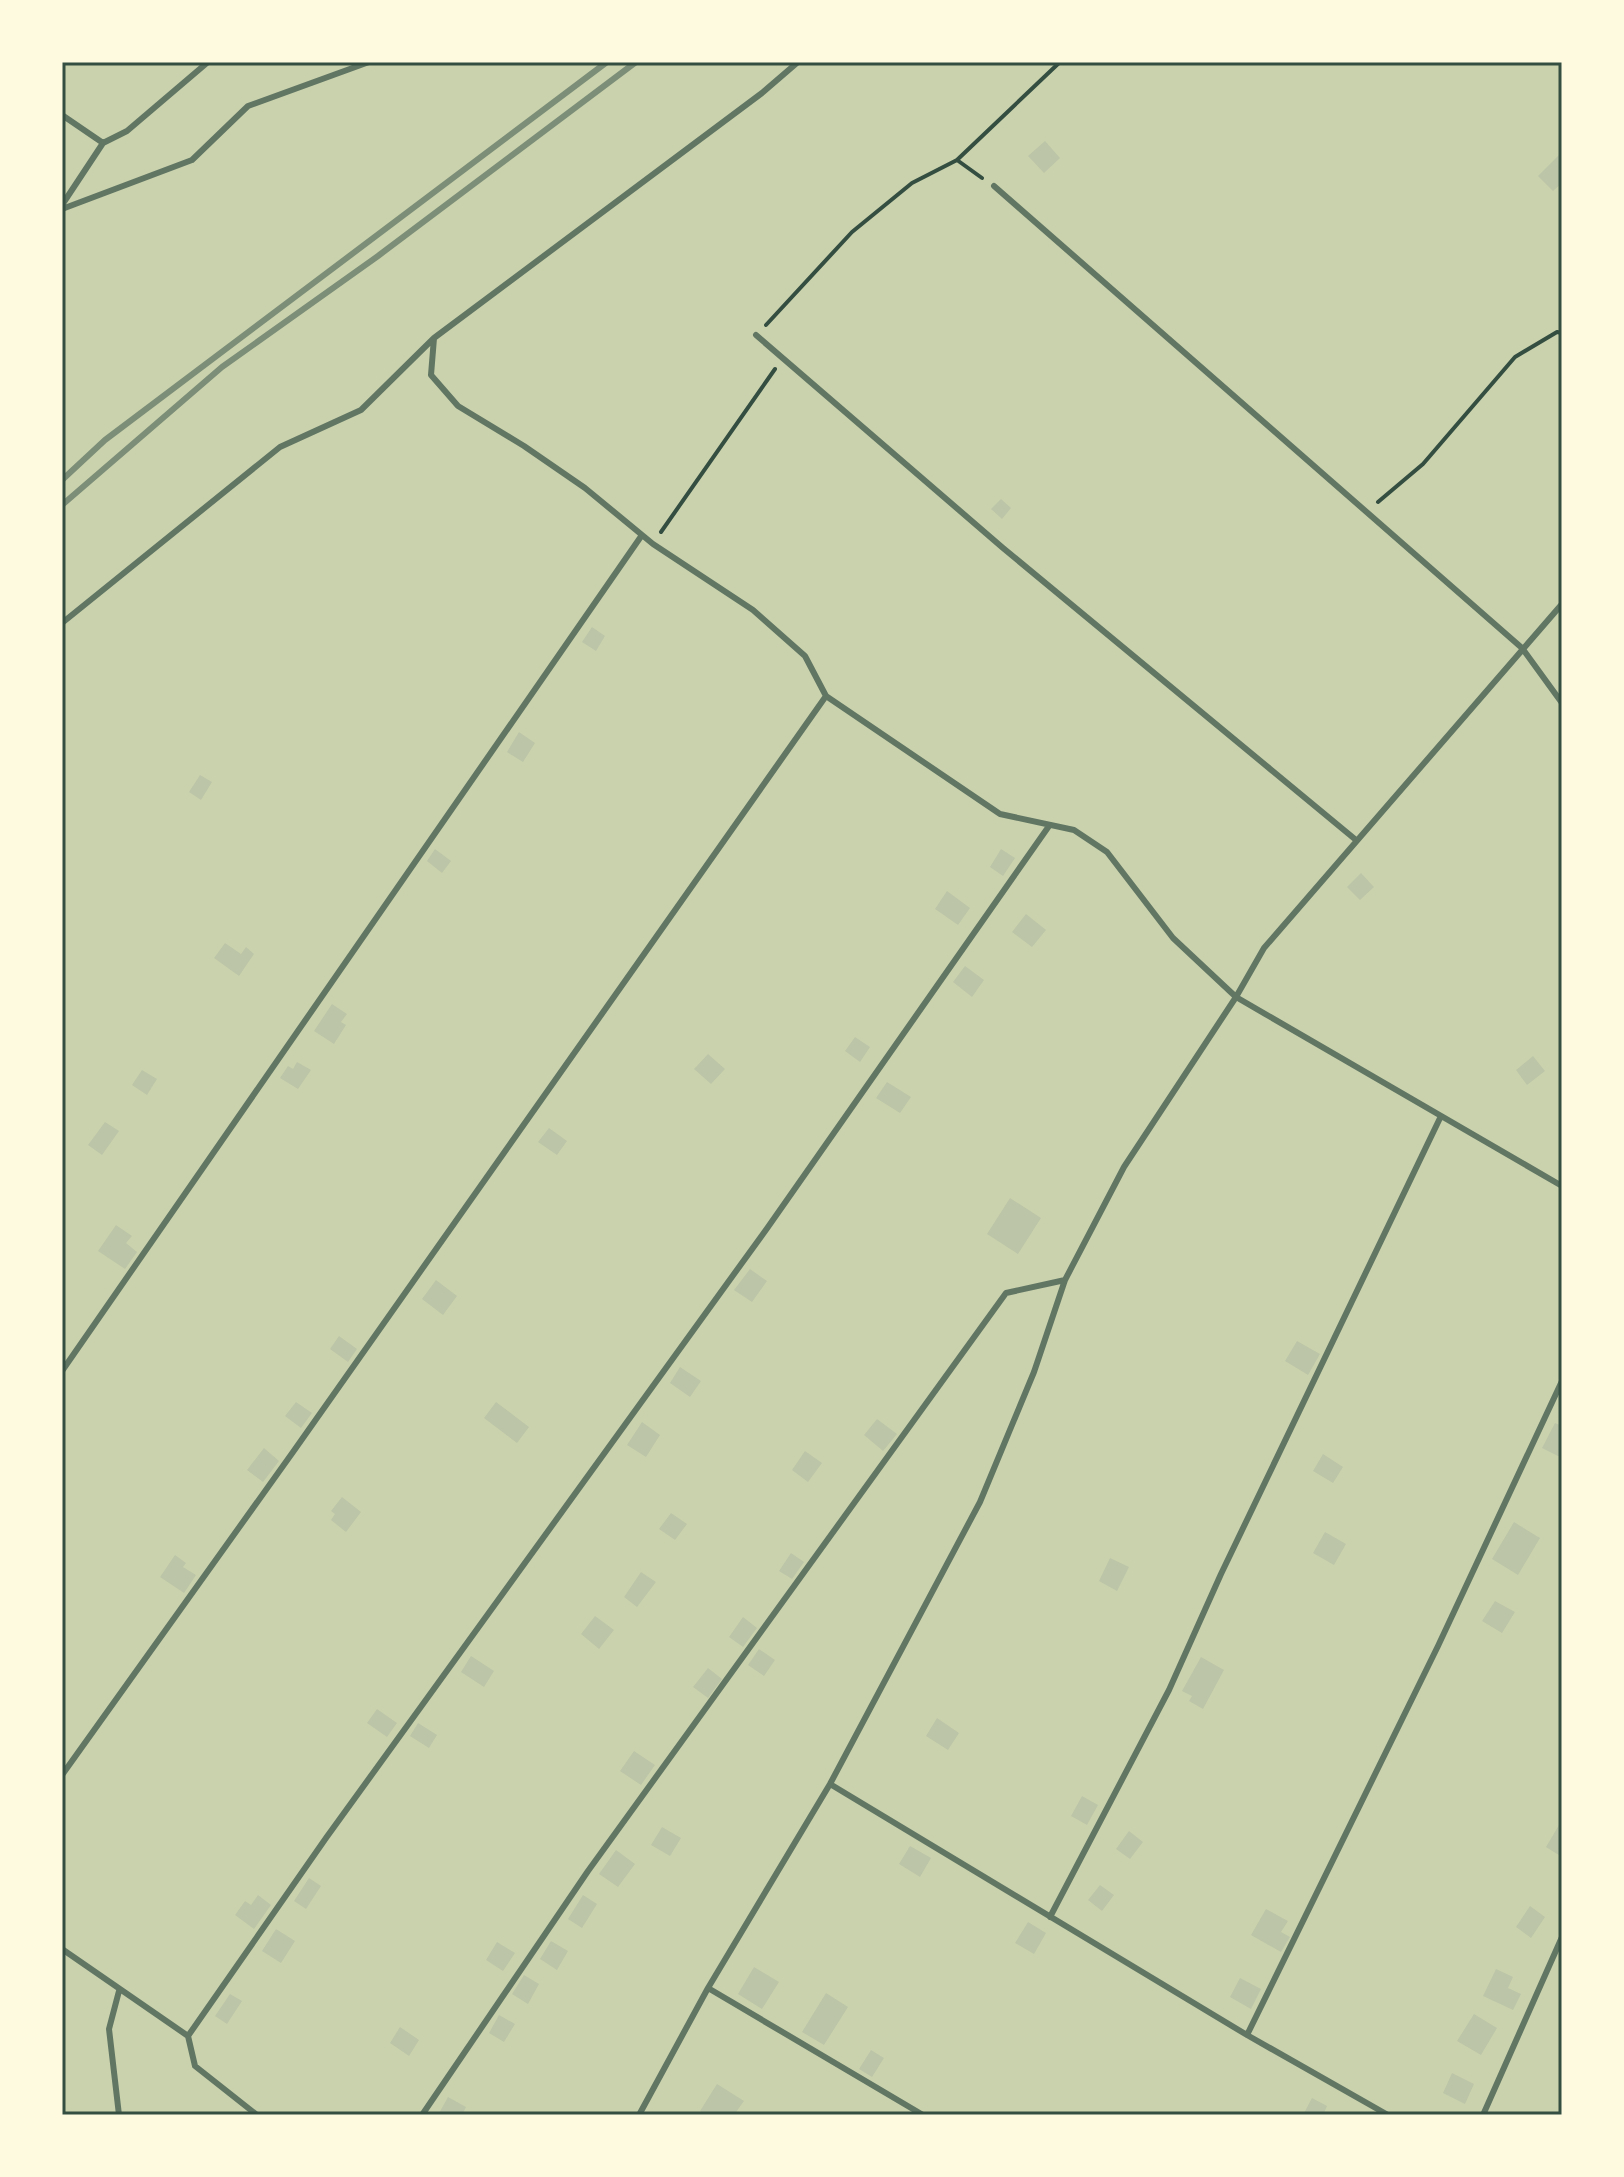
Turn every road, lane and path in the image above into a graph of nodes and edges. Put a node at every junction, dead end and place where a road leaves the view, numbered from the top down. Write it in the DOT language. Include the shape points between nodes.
graph roads {
  1 [pos="208,62"];
  2 [pos="369,62"];
  3 [pos="798,62"];
  4 [pos="1060,62"];
  5 [pos="62,115"];
  6 [pos="103,143"];
  7 [pos="957,160"];
  8 [pos="994,186"];
  9 [pos="62,207"];
  10 [pos="1562,333"];
  11 [pos="756,335"];
  12 [pos="434,338"];
  13 [pos="783,358"];
  14 [pos="1366,512"];
  15 [pos="642,535"];
  16 [pos="653,544"];
  17 [pos="1562,604"];
  18 [pos="62,623"];
  19 [pos="1522,648"];
  20 [pos="826,696"];
  21 [pos="1562,703"];
  22 [pos="1049,826"];
  23 [pos="1356,840"];
  24 [pos="1236,997"];
  25 [pos="1441,1116"];
  26 [pos="1562,1186"];
  27 [pos="1065,1280"];
  28 [pos="62,1371"];
  29 [pos="1562,1381"];
  30 [pos="62,1775"];
  31 [pos="830,1784"];
  32 [pos="1050,1917"];
  33 [pos="1562,1937"];
  34 [pos="62,1949"];
  35 [pos="708,1988"];
  36 [pos="119,1991"];
  37 [pos="1247,2035"];
  38 [pos="188,2036"];
  39 [pos="1486,2114"];
  40 [pos="119,2115"];
  41 [pos="257,2115"];
  42 [pos="422,2115"];
  43 [pos="639,2115"];
  44 [pos="923,2115"];
  45 [pos="1388,2115"];
  1 -- 6 [label="lane" via="127,131"];
  2 -- 9 [label="lane" via="248,106 192,160"];
  3 -- 12 [label="lane"];
  4 -- 7 [label="path"];
  5 -- 6 [label="lane"];
  6 -- 9 [label="lane"];
  7 -- 8 [label="path"];
  7 -- 11 [label="path" via="912,183 852,232"];
  8 -- 14 [label="lane"];
  10 -- 14 [label="path" via="1515,357 1423,464"];
  11 -- 13 [label="lane"];
  12 -- 15 [label="lane" via="431,375 458,406 585,488"];
  12 -- 18 [label="lane" via="361,410 280,447"];
  13 -- 16 [label="path"];
  13 -- 23 [label="lane"];
  14 -- 19 [label="lane"];
  15 -- 16 [label="lane"];
  15 -- 28 [label="lane"];
  16 -- 20 [label="lane" via="753,610 805,656"];
  17 -- 19 [label="lane"];
  19 -- 21 [label="lane"];
  19 -- 23 [label="lane"];
  20 -- 22 [label="lane" via="1000,814"];
  20 -- 30 [label="lane"];
  22 -- 24 [label="lane" via="1074,830 1107,852 1173,938"];
  22 -- 38 [label="lane"];
  23 -- 24 [label="lane" via="1264,948"];
  24 -- 25 [label="lane"];
  24 -- 27 [label="lane" via="1124,1167"];
  25 -- 26 [label="lane"];
  25 -- 32 [label="lane" via="1169,1690"];
  27 -- 31 [label="lane" via="980,1502"];
  27 -- 42 [label="lane" via="1006,1293 588,1871"];
  29 -- 37 [label="lane"];
  31 -- 32 [label="lane"];
  31 -- 35 [label="lane"];
  32 -- 37 [label="lane"];
  33 -- 39 [label="lane"];
  34 -- 36 [label="lane"];
  35 -- 43 [label="lane"];
  35 -- 44 [label="lane"];
  36 -- 38 [label="lane"];
  36 -- 40 [label="lane" via="109,2029"];
  37 -- 45 [label="lane"];
  38 -- 41 [label="lane" via="195,2066"];
}
